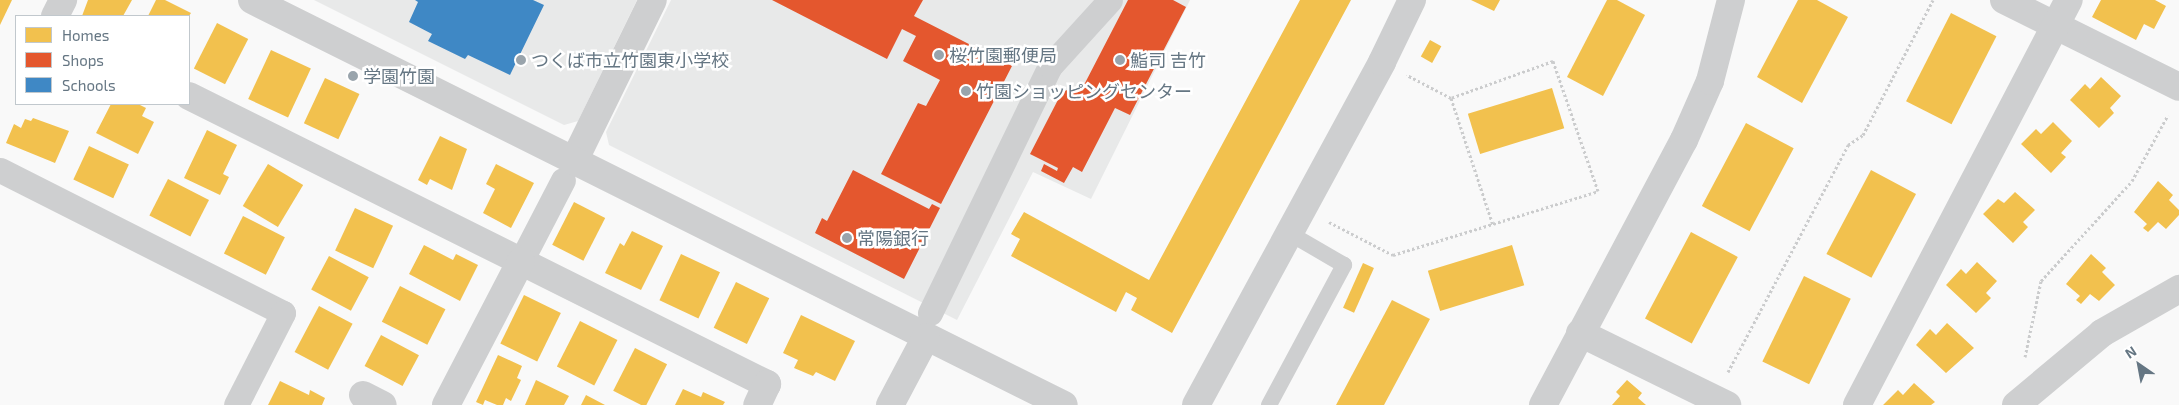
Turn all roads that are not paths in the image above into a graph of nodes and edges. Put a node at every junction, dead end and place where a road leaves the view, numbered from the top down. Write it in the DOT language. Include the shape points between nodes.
graph roads {
  1 [pos="63,0"];
  2 [pos="252,0"];
  3 [pos="653,0"];
  4 [pos="1110,0"];
  5 [pos="1412,0"];
  6 [pos="1731,0"];
  7 [pos="2004,0"];
  8 [pos="2069,0"];
  9 [pos="56,15"];
  10 [pos="2056,26"];
  11 [pos="2179,87"];
  12 [pos="190,96"];
  13 [pos="0,170"];
  14 [pos="568,171"];
  15 [pos="1289,233"];
  16 [pos="521,261"];
  17 [pos="2179,289"];
  18 [pos="928,325"];
  19 [pos="1580,333"];
  20 [pos="2023,398"];
  21 [pos="1720,402"];
  22 [pos="236,405"];
  23 [pos="446,405"];
  24 [pos="757,405"];
  25 [pos="890,405"];
  26 [pos="1064,405"];
  27 [pos="1196,405"];
  28 [pos="1269,405"];
  29 [pos="1543,405"];
  30 [pos="1857,405"];
  1 -- 9 [label="street"];
  2 -- 14 [label="street"];
  3 -- 14 [label="street"];
  4 -- 18 [label="street" via="1050,66"];
  5 -- 15 [label="street"];
  6 -- 19 [label="street" via="1710,81 1684,140"];
  7 -- 10 [label="street"];
  8 -- 10 [label="street"];
  10 -- 11 [label="street"];
  10 -- 30 [label="street"];
  12 -- 16 [label="street"];
  13 -- 22 [label="street" via="283,313"];
  14 -- 16 [label="street"];
  14 -- 18 [label="street"];
  15 -- 27 [label="street"];
  15 -- 28 [label="lane" via="1344,264"];
  16 -- 23 [label="street"];
  16 -- 24 [label="street" via="768,384"];
  17 -- 20 [label="street" via="2102,333"];
  18 -- 25 [label="street"];
  18 -- 26 [label="street"];
  19 -- 21 [label="street"];
  19 -- 29 [label="street"];
}
